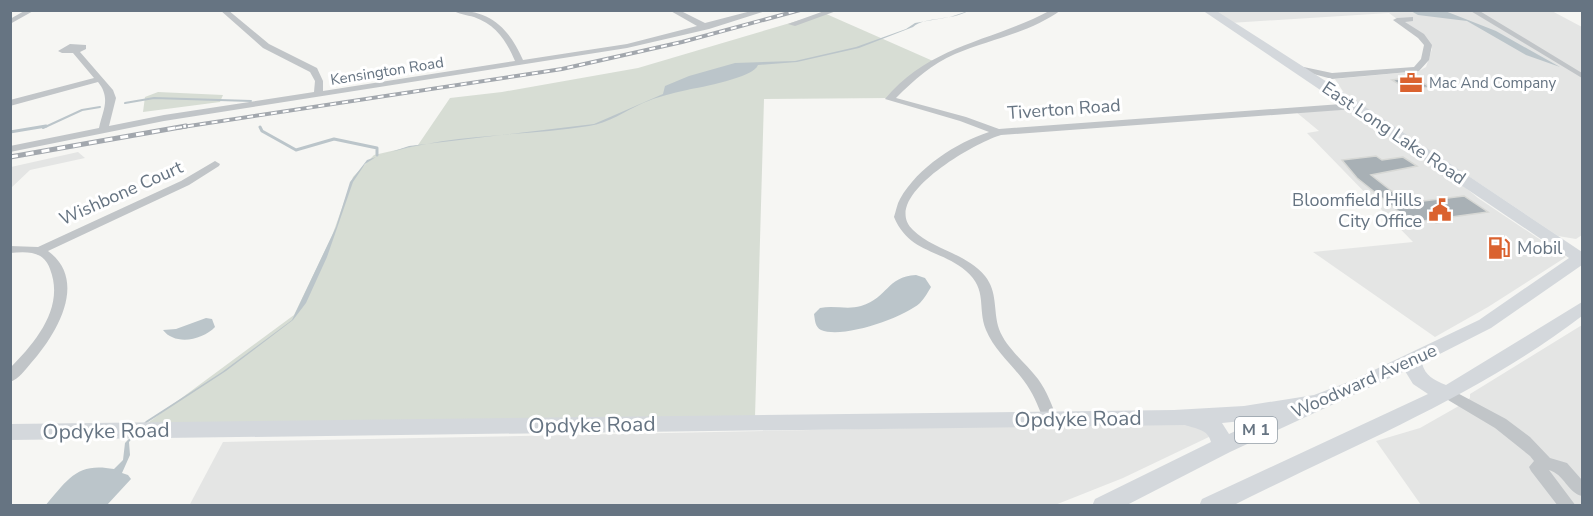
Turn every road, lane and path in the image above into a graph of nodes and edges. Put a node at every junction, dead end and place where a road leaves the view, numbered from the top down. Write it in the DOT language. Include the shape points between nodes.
graph roads {
  1 [pos="32,10"];
  2 [pos="223,10"];
  3 [pos="455,10"];
  4 [pos="766,10"];
  5 [pos="836,10"];
  6 [pos="1058,10"];
  7 [pos="1207,10"];
  8 [pos="1472,10"];
  9 [pos="672,11"];
  10 [pos="10,15"];
  11 [pos="23,15"];
  12 [pos="1410,19"];
  13 [pos="10,22"];
  14 [pos="792,24"];
  15 [pos="701,28"];
  16 [pos="75,51"];
  17 [pos="520,63"];
  18 [pos="1299,69"];
  19 [pos="1332,76"];
  20 [pos="1582,76"];
  21 [pos="100,79"];
  22 [pos="1333,92"];
  23 [pos="318,95"];
  24 [pos="10,103"];
  25 [pos="1355,106"];
  26 [pos="102,130"];
  27 [pos="998,132"];
  28 [pos="10,149"];
  29 [pos="215,164"];
  30 [pos="10,250"];
  31 [pos="40,250"];
  32 [pos="1582,258"];
  33 [pos="1582,308"];
  34 [pos="1412,361"];
  35 [pos="10,377"];
  36 [pos="1448,393"];
  37 [pos="1317,402"];
  38 [pos="1174,418"];
  39 [pos="1051,420"];
  40 [pos="10,432"];
  41 [pos="1222,446"];
  42 [pos="1192,462"];
  43 [pos="1545,463"];
  44 [pos="1582,490"];
  45 [pos="1222,503"];
  46 [pos="1103,506"];
  47 [pos="1126,506"];
  48 [pos="1568,506"];
  1 -- 11 [label="street"];
  2 -- 23 [label="street" via="266,46 314,70 319,81"];
  3 -- 17 [label="street" via="501,27"];
  4 -- 15 [label="street, Kensington Road"];
  5 -- 14 [label="street"];
  6 -- 27 [label="street" via="938,57 914,73 890,99"];
  7 -- 18 [label="main road, East Long Lake Road"];
  8 -- 20 [label="street"];
  9 -- 15 [label="street" via="678,19"];
  10 -- 11 [label="street"];
  11 -- 13 [label="street"];
  12 -- 19 [label="street" via="1397,20 1428,45 1425,60 1416,69"];
  15 -- 17 [label="street, Kensington Road" via="642,43"];
  16 -- 21 [label="street"];
  17 -- 23 [label="street, Kensington Road"];
  18 -- 19 [label="street"];
  18 -- 22 [label="main road, East Long Lake Road"];
  19 -- 22 [label="street" via="1337,87"];
  21 -- 24 [label="street"];
  21 -- 26 [label="street" via="111,96"];
  22 -- 25 [label="main road, East Long Lake Road"];
  23 -- 26 [label="street, Kensington Road"];
  25 -- 27 [label="street, Tiverton Road"];
  25 -- 32 [label="main road, East Long Lake Road"];
  26 -- 28 [label="street, Kensington Road"];
  27 -- 39 [label="street, Tiverton Road" via="927,174 903,199 902,221 916,240 968,265 980,276 988,293 993,330 1038,390"];
  29 -- 31 [label="street, Wishbone Court" via="185,183"];
  30 -- 31 [label="street"];
  31 -- 35 [label="street" via="59,274 60,301 42,339"];
  32 -- 34 [label="main road, Woodward Avenue / M 1" via="1485,324"];
  33 -- 36 [label="main road, M 1"];
  34 -- 36 [label="main road" via="1413,371 1424,383"];
  34 -- 37 [label="main road, Woodward Avenue / M 1"];
  36 -- 43 [label="street" via="1518,436"];
  36 -- 45 [label="main road, M 1" via="1321,451"];
  37 -- 38 [label="main road, Opdyke Road" via="1244,414"];
  37 -- 41 [label="main road, Woodward Avenue / M 1"];
  38 -- 39 [label="main road, Opdyke Road"];
  38 -- 41 [label="main road, Opdyke Road" via="1208,424 1219,432"];
  39 -- 40 [label="main road, Opdyke Road"];
  41 -- 42 [label="main road, Woodward Avenue / M 1"];
  42 -- 46 [label="main road, Woodward Avenue / M 1"];
  42 -- 47 [label="main road"];
  43 -- 44 [label="street" via="1568,472"];
  43 -- 48 [label="street" via="1538,467 1539,472"];
}
